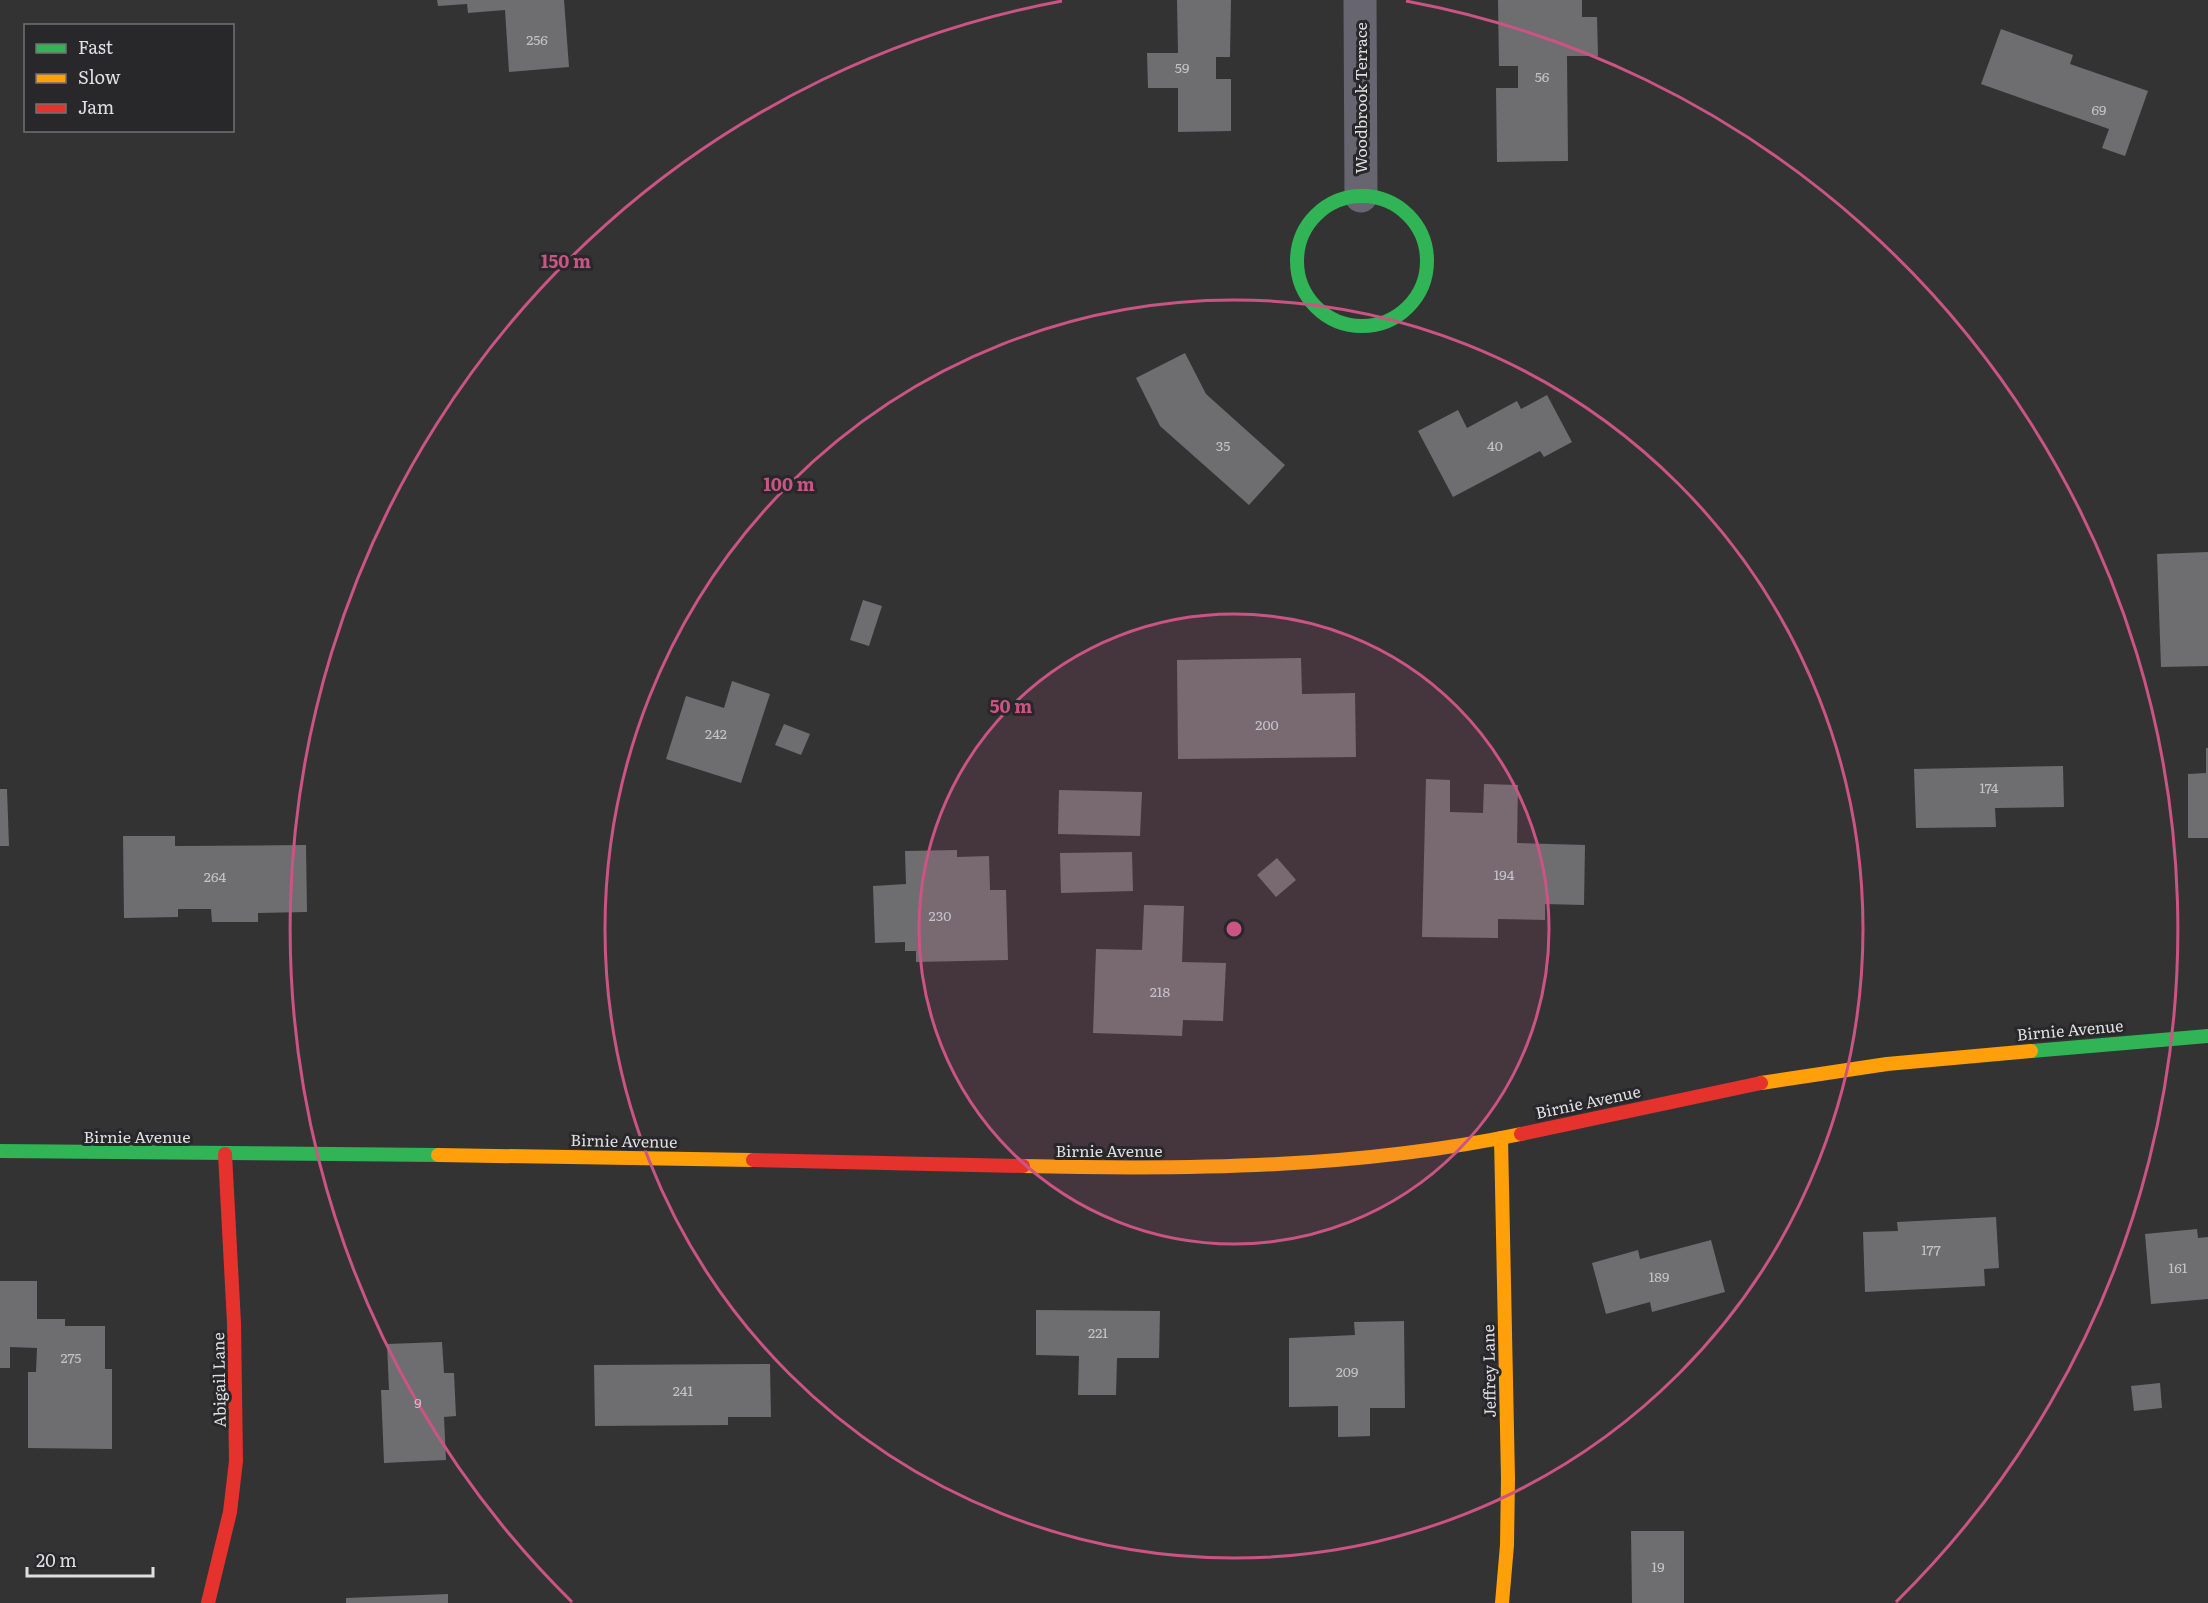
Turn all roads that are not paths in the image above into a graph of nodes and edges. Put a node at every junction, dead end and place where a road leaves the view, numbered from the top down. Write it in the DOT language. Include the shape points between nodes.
graph roads {
  1 [pos="1360,0"];
  2 [pos="1361,196"];
  3 [pos="2208,1036"];
  4 [pos="1501,1138"];
  5 [pos="0,1151"];
  6 [pos="225,1154"];
  7 [pos="208,1603"];
  8 [pos="1502,1603"];
  1 -- 2 [label="street, Woodbrook Terrace"];
  2 -- 2 [label="street, Woodbrook Terrace" via="1333,202 1310,220 1296,261 1303,289 1321,313 1363,327 1378,325 1406,310 1416,298 1427,269 1422,238 1410,218 1392,203"];
  3 -- 4 [label="street, Birnie Avenue" via="1909,1062 1780,1079"];
  4 -- 6 [label="street, Birnie Avenue" via="1366,1159 1155,1168"];
  4 -- 8 [label="street, Jeffrey Lane" via="1508,1478"];
  5 -- 6 [label="street, Birnie Avenue"];
  6 -- 7 [label="street, Abigail Lane" via="236,1461 230,1512"];
}
